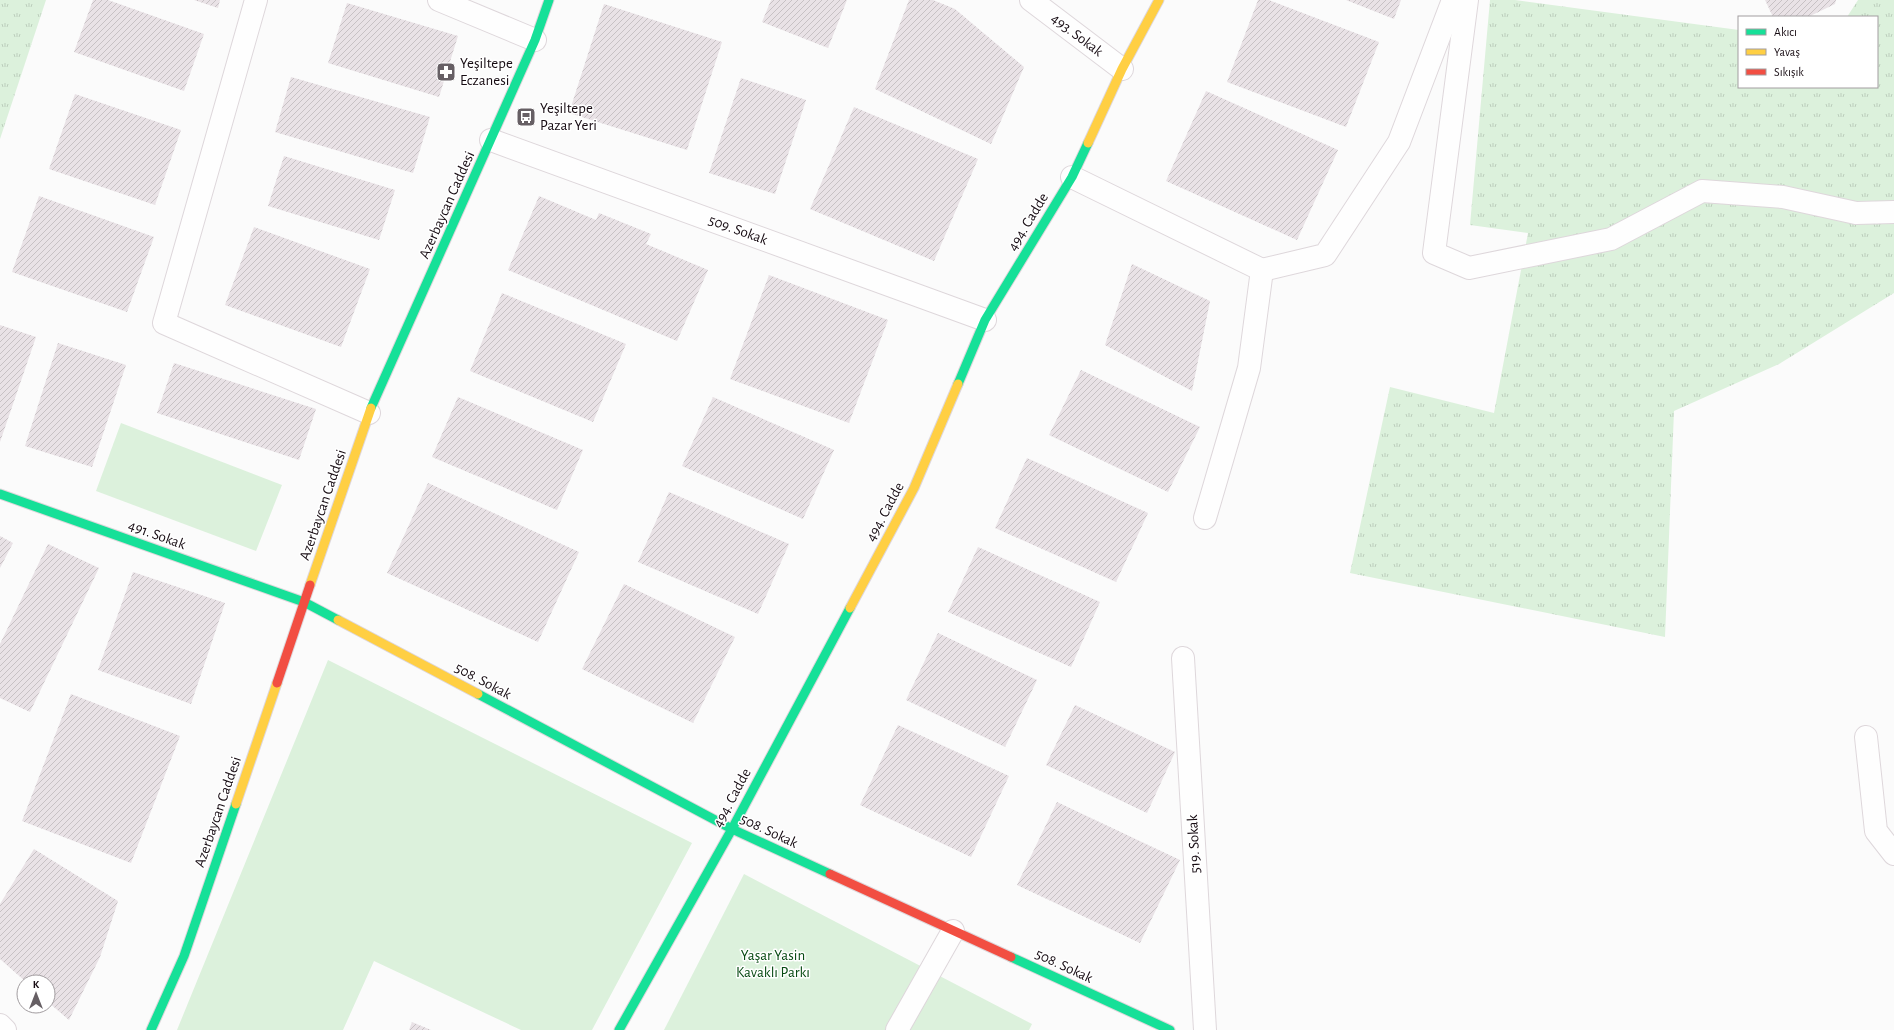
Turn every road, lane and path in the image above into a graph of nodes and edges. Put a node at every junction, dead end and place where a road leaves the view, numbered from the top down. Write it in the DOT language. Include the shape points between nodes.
graph roads {
  1 [pos="256,0"];
  2 [pos="439,0"];
  3 [pos="549,0"];
  4 [pos="1031,0"];
  5 [pos="1159,0"];
  6 [pos="1453,0"];
  7 [pos="1467,0"];
  8 [pos="535,40"];
  9 [pos="1122,70"];
  10 [pos="491,140"];
  11 [pos="1072,177"];
  12 [pos="1894,212"];
  13 [pos="1262,270"];
  14 [pos="986,320"];
  15 [pos="369,412"];
  16 [pos="0,494"];
  17 [pos="1205,518"];
  18 [pos="304,602"];
  19 [pos="1183,658"];
  20 [pos="1866,737"];
  21 [pos="732,829"];
  22 [pos="1894,854"];
  23 [pos="953,931"];
  24 [pos="0,1024"];
  25 [pos="5,1030"];
  26 [pos="151,1030"];
  27 [pos="619,1030"];
  28 [pos="897,1030"];
  29 [pos="1170,1030"];
  30 [pos="1205,1030"];
  1 -- 15 [label="street" via="164,323"];
  2 -- 8 [label="street"];
  3 -- 8 [label="street, Azerbaycan Caddesi"];
  4 -- 9 [label="street, 493. Sokak"];
  5 -- 9 [label="street, 494. Cadde"];
  6 -- 13 [label="street" via="1399,142 1325,255"];
  7 -- 12 [label="street" via="1434,253 1470,268 1611,238 1702,192 1783,198 1856,213"];
  8 -- 10 [label="street, Azerbaycan Caddesi"];
  9 -- 11 [label="street, 494. Cadde"];
  10 -- 14 [label="street, 509. Sokak"];
  10 -- 15 [label="street, Azerbaycan Caddesi"];
  11 -- 13 [label="street"];
  11 -- 14 [label="street, 494. Cadde"];
  13 -- 17 [label="street" via="1249,368"];
  14 -- 21 [label="street, 494. Cadde" via="914,488"];
  15 -- 18 [label="street, Azerbaycan Caddesi"];
  16 -- 18 [label="street, 491. Sokak"];
  18 -- 21 [label="street, 508. Sokak"];
  18 -- 26 [label="street, Azerbaycan Caddesi" via="184,956"];
  19 -- 30 [label="street, 519. Sokak"];
  20 -- 22 [label="street" via="1876,831"];
  21 -- 23 [label="street, 508. Sokak"];
  21 -- 27 [label="street, 494. Cadde"];
  23 -- 28 [label="street"];
  23 -- 29 [label="street, 508. Sokak"];
  24 -- 25 [label="street"];
}
